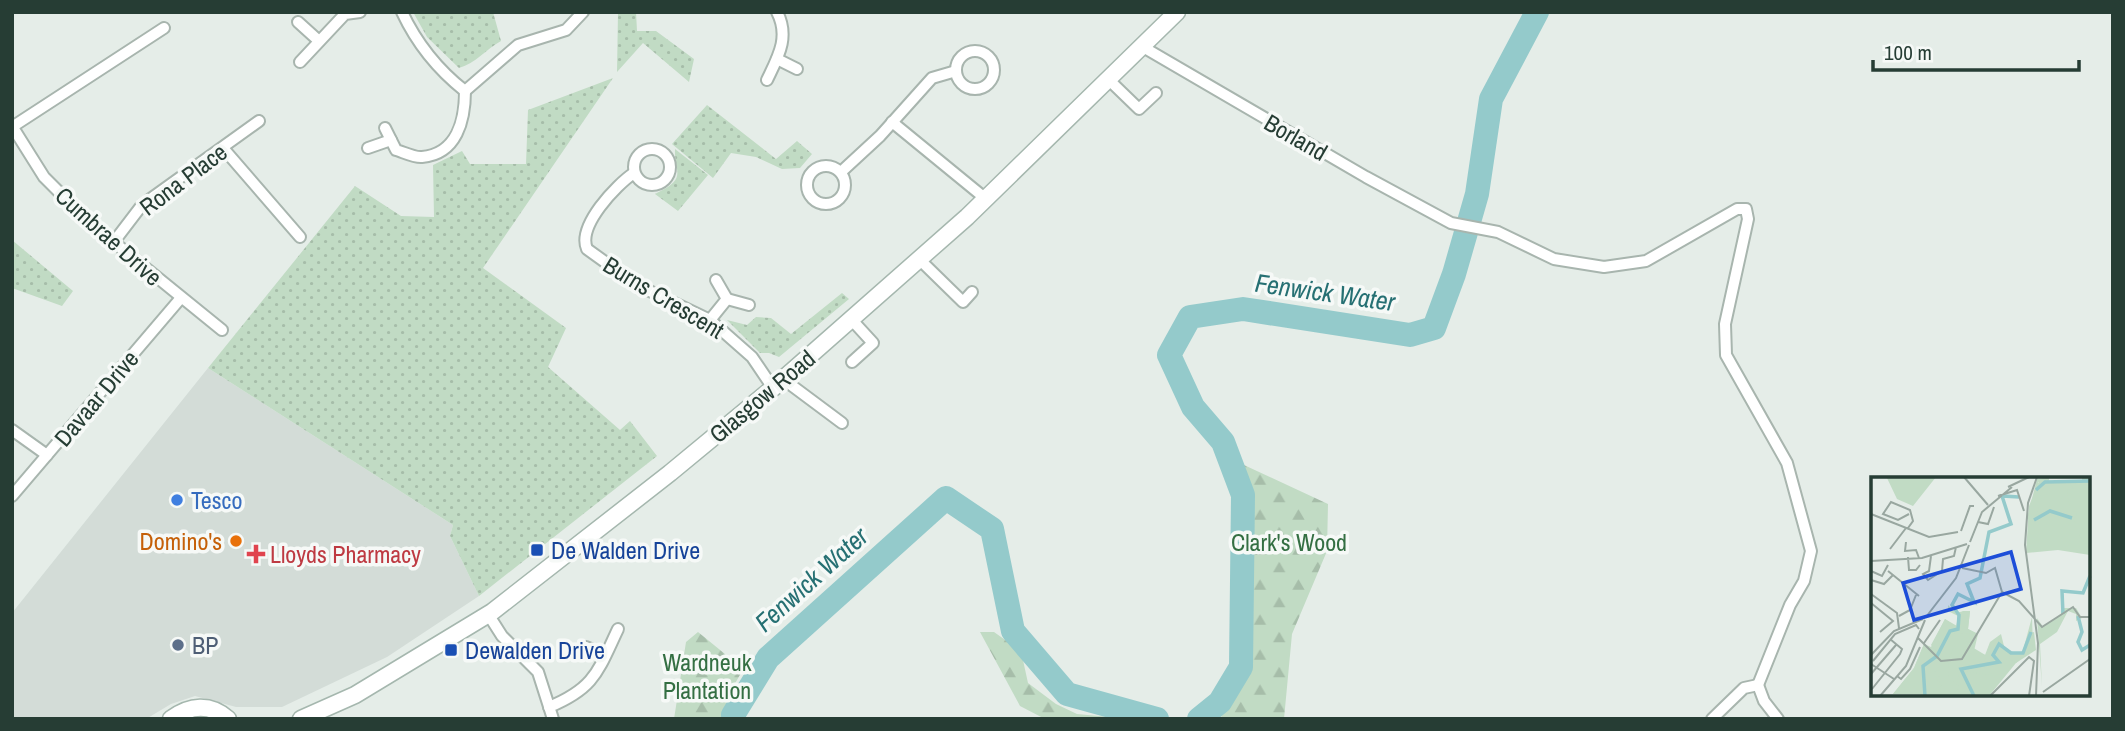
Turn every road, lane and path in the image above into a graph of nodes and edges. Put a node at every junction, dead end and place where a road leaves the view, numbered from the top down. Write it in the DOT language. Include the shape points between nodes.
graph roads {
  1 [pos="360,12"];
  2 [pos="402,12"];
  3 [pos="583,12"];
  4 [pos="778,12"];
  5 [pos="1177,12"];
  6 [pos="298,22"];
  7 [pos="164,28"];
  8 [pos="319,41"];
  9 [pos="1143,47"];
  10 [pos="777,59"];
  11 [pos="300,62"];
  12 [pos="796,69"];
  13 [pos="956,71"];
  14 [pos="767,80"];
  15 [pos="1109,80"];
  16 [pos="465,91"];
  17 [pos="1156,93"];
  18 [pos="259,121"];
  19 [pos="892,122"];
  20 [pos="12,127"];
  21 [pos="385,128"];
  22 [pos="391,140"];
  23 [pos="223,148"];
  24 [pos="368,148"];
  25 [pos="841,172"];
  26 [pos="634,173"];
  27 [pos="986,199"];
  28 [pos="300,237"];
  29 [pos="113,243"];
  30 [pos="919,259"];
  31 [pos="716,280"];
  32 [pos="972,292"];
  33 [pos="180,299"];
  34 [pos="727,299"];
  35 [pos="748,305"];
  36 [pos="851,319"];
  37 [pos="710,320"];
  38 [pos="222,330"];
  39 [pos="852,362"];
  40 [pos="778,384"];
  41 [pos="842,423"];
  42 [pos="12,430"];
  43 [pos="47,455"];
  44 [pos="12,496"];
  45 [pos="488,614"];
  46 [pos="618,629"];
  47 [pos="586,647"];
  48 [pos="606,655"];
  49 [pos="1758,685"];
  50 [pos="549,707"];
  51 [pos="171,719"];
  52 [pos="228,719"];
  53 [pos="301,719"];
  54 [pos="553,719"];
  55 [pos="1712,719"];
  56 [pos="1778,719"];
  1 -- 8 [label="street" via="345,13"];
  2 -- 16 [label="street" via="415,41"];
  3 -- 16 [label="street" via="566,30 518,45"];
  4 -- 10 [label="street" via="783,46"];
  5 -- 9 [label="main road, Glasgow Road"];
  6 -- 8 [label="street"];
  7 -- 20 [label="street"];
  8 -- 11 [label="street"];
  9 -- 15 [label="main road, Glasgow Road"];
  9 -- 49 [label="street, Borland" via="1451,223 1498,232 1554,259 1604,267 1646,261 1737,209 1746,209 1748,219 1724,332 1726,355 1787,463 1811,551 1807,573"];
  10 -- 12 [label="street"];
  10 -- 14 [label="street"];
  13 -- 19 [label="street" via="932,78"];
  15 -- 17 [label="street" via="1139,109"];
  15 -- 27 [label="main road, Glasgow Road"];
  16 -- 22 [label="street" via="463,126 448,147 421,158 396,150"];
  18 -- 23 [label="street, Rona Place"];
  19 -- 25 [label="street"];
  19 -- 27 [label="street"];
  20 -- 29 [label="street, Cumbrae Drive" via="44,177"];
  21 -- 22 [label="street"];
  22 -- 24 [label="street"];
  23 -- 28 [label="street"];
  23 -- 29 [label="street, Rona Place" via="142,205"];
  26 -- 37 [label="street, Burns Crescent" via="614,187 585,232 587,249 637,285"];
  27 -- 30 [label="main road, Glasgow Road"];
  29 -- 33 [label="street, Cumbrae Drive"];
  30 -- 32 [label="street" via="963,302"];
  30 -- 36 [label="main road, Glasgow Road"];
  31 -- 34 [label="street"];
  33 -- 38 [label="street, Cumbrae Drive"];
  33 -- 43 [label="street, Davaar Drive"];
  34 -- 35 [label="street"];
  34 -- 37 [label="street"];
  36 -- 39 [label="street" via="873,343"];
  36 -- 40 [label="main road, Glasgow Road"];
  37 -- 40 [label="street, Burns Crescent"];
  40 -- 41 [label="street, Burns Crescent"];
  40 -- 45 [label="main road, Glasgow Road"];
  42 -- 43 [label="street"];
  43 -- 44 [label="street, Davaar Drive"];
  45 -- 50 [label="street" via="502,636 538,672"];
  45 -- 53 [label="main road, Glasgow Road" via="355,695"];
  46 -- 48 [label="street"];
  47 -- 48 [label="street"];
  48 -- 50 [label="street" via="582,691"];
  49 -- 55 [label="street" via="1744,688"];
  49 -- 56 [label="street"];
  50 -- 54 [label="street"];
  51 -- 52 [label="main road" via="196,707 210,708"];
}
